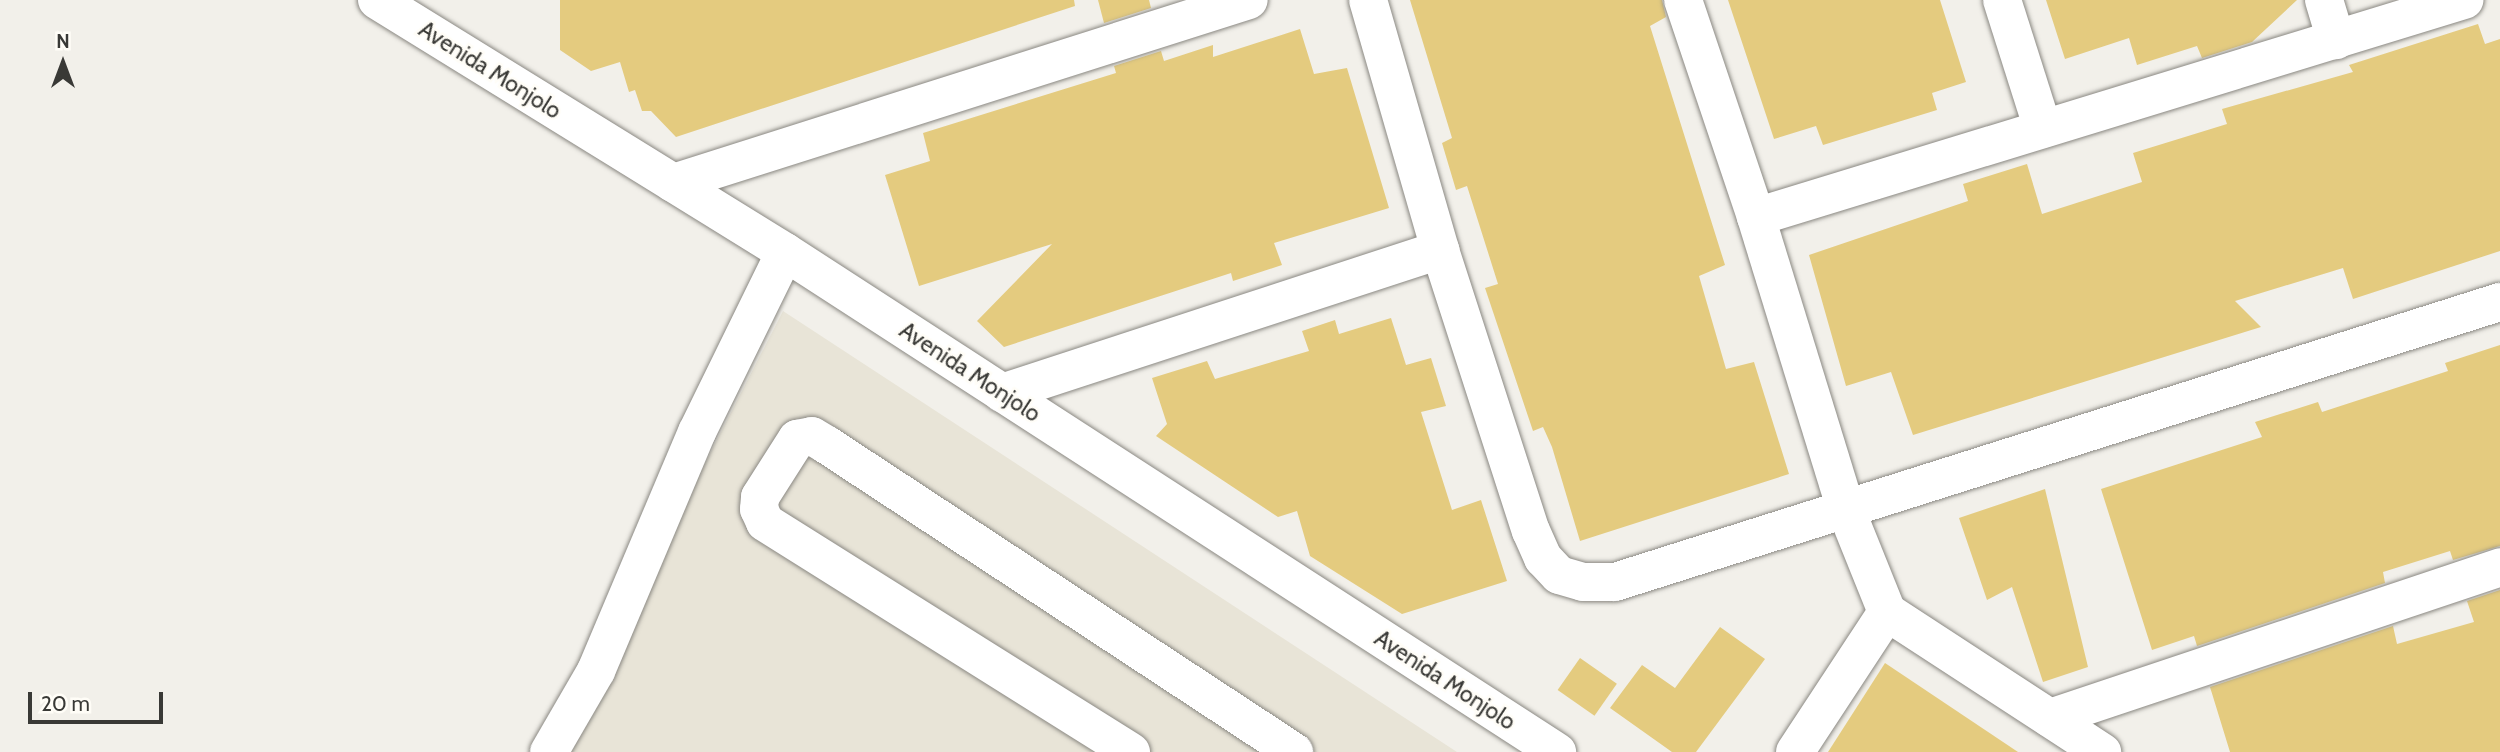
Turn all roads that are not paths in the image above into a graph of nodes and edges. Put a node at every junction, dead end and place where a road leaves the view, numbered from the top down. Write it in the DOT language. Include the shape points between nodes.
graph roads {
  1 [pos="377,0"];
  2 [pos="1250,0"];
  3 [pos="1368,0"];
  4 [pos="1683,0"];
  5 [pos="2002,0"];
  6 [pos="2323,0"];
  7 [pos="2464,0"];
  8 [pos="2336,40"];
  9 [pos="2043,130"];
  10 [pos="673,183"];
  11 [pos="1756,217"];
  12 [pos="1440,250"];
  13 [pos="785,253"];
  14 [pos="2500,302"];
  15 [pos="1002,393"];
  16 [pos="1846,510"];
  17 [pos="2500,567"];
  18 [pos="1887,612"];
  19 [pos="2050,718"];
  20 [pos="549,752"];
  21 [pos="1131,752"];
  22 [pos="1294,752"];
  23 [pos="1557,752"];
  24 [pos="1796,752"];
  25 [pos="2102,752"];
  1 -- 10 [label="street, Avenida Monjolo"];
  2 -- 10 [label="street"];
  3 -- 12 [label="street"];
  4 -- 11 [label="street"];
  5 -- 9 [label="street"];
  6 -- 8 [label="street"];
  7 -- 8 [label="street"];
  8 -- 9 [label="street"];
  9 -- 11 [label="street"];
  10 -- 13 [label="street, Avenida Monjolo"];
  11 -- 16 [label="street"];
  12 -- 15 [label="street"];
  12 -- 16 [label="street" via="1531,531 1543,558 1559,575 1583,582 1615,582"];
  13 -- 15 [label="street, Avenida Monjolo"];
  13 -- 20 [label="street" via="697,432 596,671"];
  14 -- 16 [label="street"];
  15 -- 23 [label="street, Avenida Monjolo"];
  16 -- 18 [label="street"];
  17 -- 19 [label="street"];
  18 -- 19 [label="street"];
  18 -- 24 [label="street"];
  19 -- 25 [label="street"];
  21 -- 22 [label="street" via="765,522 760,497 797,439 812,436"];
}
